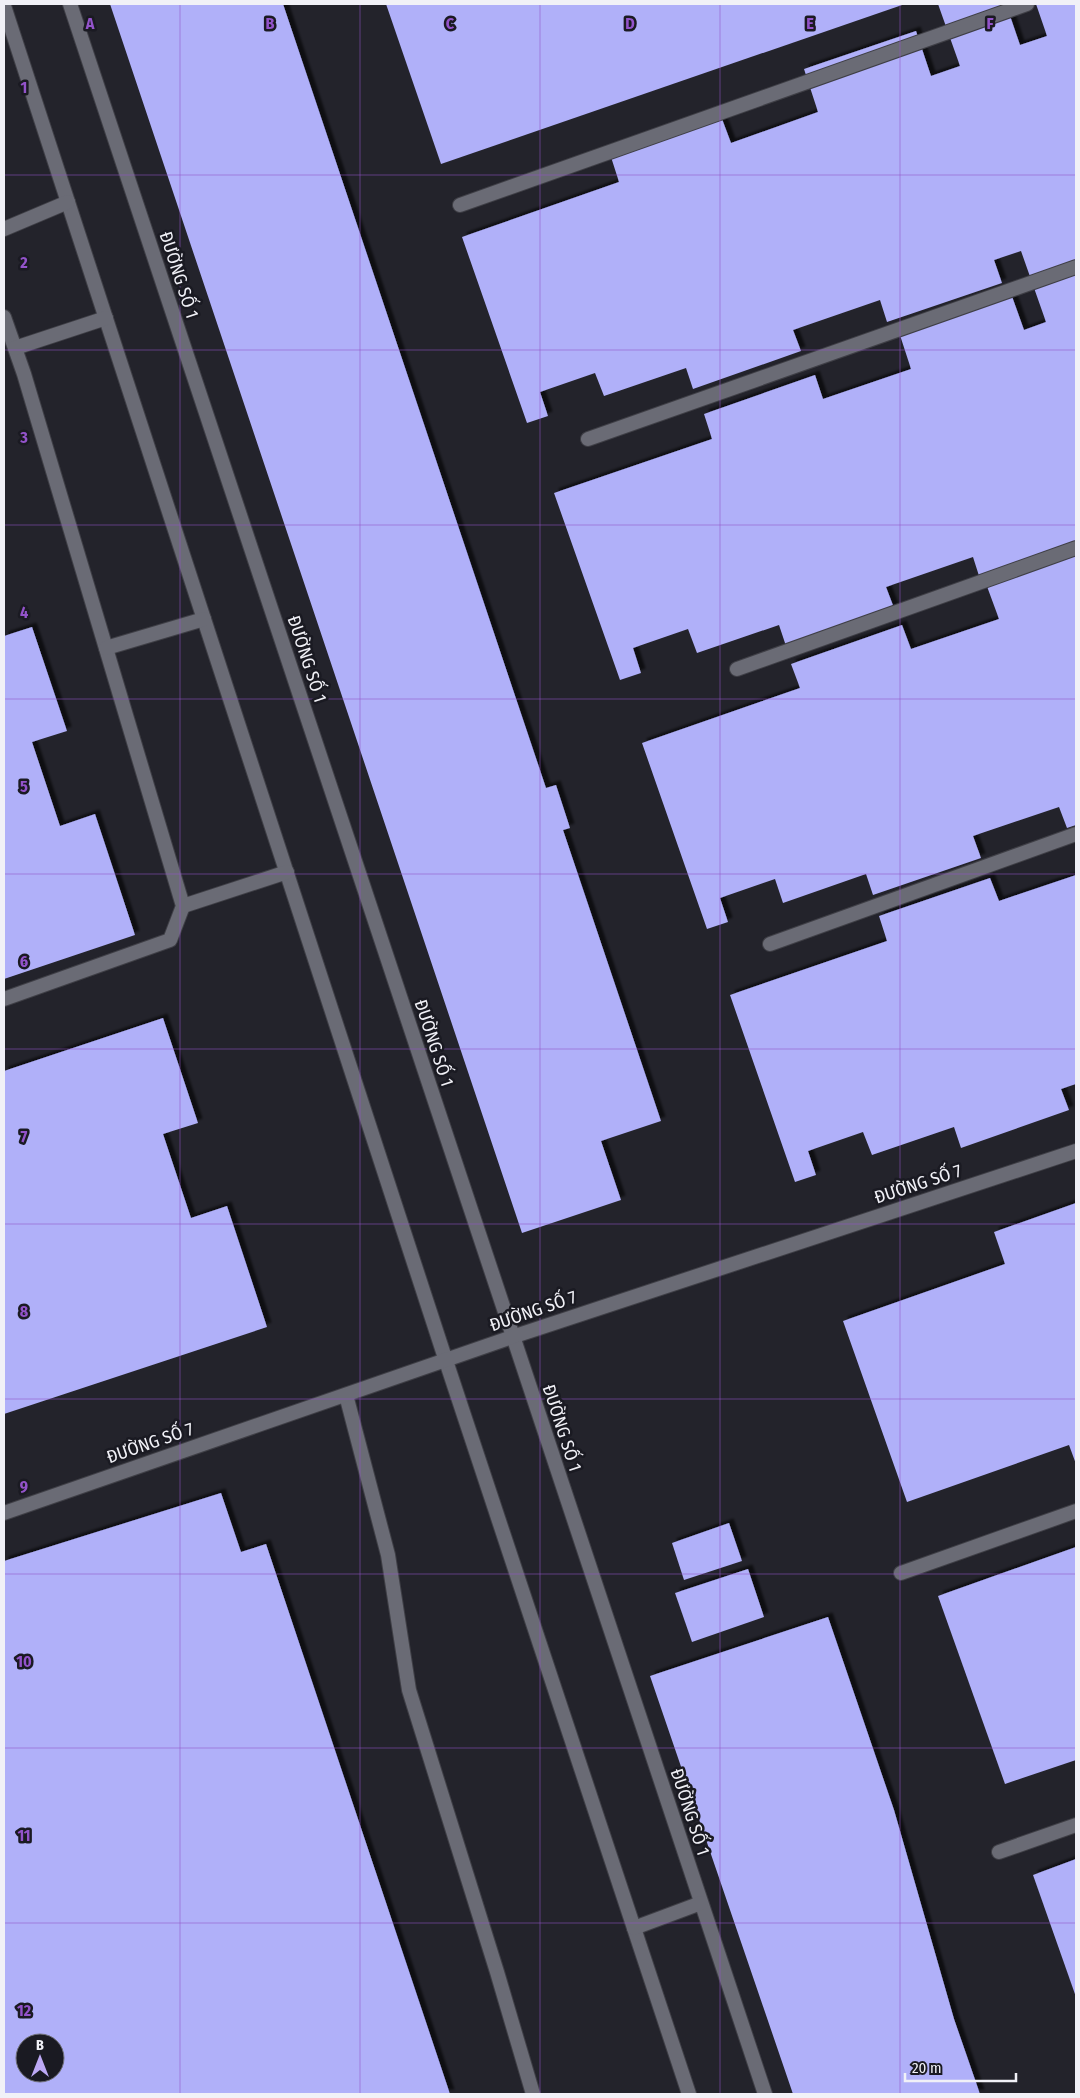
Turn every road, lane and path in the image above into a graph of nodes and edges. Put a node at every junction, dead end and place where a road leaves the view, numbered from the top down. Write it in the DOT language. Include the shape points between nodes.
graph roads {
  1 [pos="70,4"];
  2 [pos="1027,4"];
  3 [pos="4,6"];
  4 [pos="68,202"];
  5 [pos="460,205"];
  6 [pos="4,229"];
  7 [pos="1076,267"];
  8 [pos="4,317"];
  9 [pos="106,318"];
  10 [pos="15,348"];
  11 [pos="588,439"];
  12 [pos="1076,548"];
  13 [pos="204,619"];
  14 [pos="106,648"];
  15 [pos="737,669"];
  16 [pos="1076,834"];
  17 [pos="287,872"];
  18 [pos="184,906"];
  19 [pos="770,944"];
  20 [pos="4,999"];
  21 [pos="1076,1151"];
  22 [pos="512,1337"];
  23 [pos="446,1361"];
  24 [pos="346,1396"];
  25 [pos="1076,1511"];
  26 [pos="4,1512"];
  27 [pos="901,1573"];
  28 [pos="1076,1825"];
  29 [pos="999,1852"];
  30 [pos="701,1903"];
  31 [pos="634,1928"];
  32 [pos="533,2094"];
  33 [pos="689,2094"];
  34 [pos="765,2094"];
  1 -- 22 [label="lane, ĐƯỜNG SỐ 1"];
  2 -- 5 [label="lane"];
  3 -- 4 [label="lane"];
  4 -- 6 [label="lane"];
  4 -- 9 [label="lane"];
  7 -- 11 [label="lane"];
  8 -- 10 [label="lane"];
  9 -- 10 [label="lane"];
  9 -- 13 [label="lane"];
  10 -- 14 [label="lane"];
  12 -- 15 [label="lane"];
  13 -- 14 [label="lane"];
  13 -- 17 [label="lane"];
  14 -- 18 [label="lane"];
  16 -- 19 [label="lane"];
  17 -- 18 [label="lane"];
  17 -- 23 [label="lane"];
  18 -- 20 [label="lane" via="170,940"];
  21 -- 22 [label="lane, ĐƯỜNG SỐ 7"];
  22 -- 23 [label="lane, ĐƯỜNG SỐ 7"];
  22 -- 30 [label="lane, ĐƯỜNG SỐ 1"];
  23 -- 24 [label="lane, ĐƯỜNG SỐ 7"];
  23 -- 31 [label="lane"];
  24 -- 26 [label="lane, ĐƯỜNG SỐ 7"];
  24 -- 32 [label="lane" via="388,1555 409,1690"];
  25 -- 27 [label="lane"];
  28 -- 29 [label="lane"];
  30 -- 31 [label="lane"];
  30 -- 34 [label="lane, ĐƯỜNG SỐ 1"];
  31 -- 33 [label="lane"];
}
